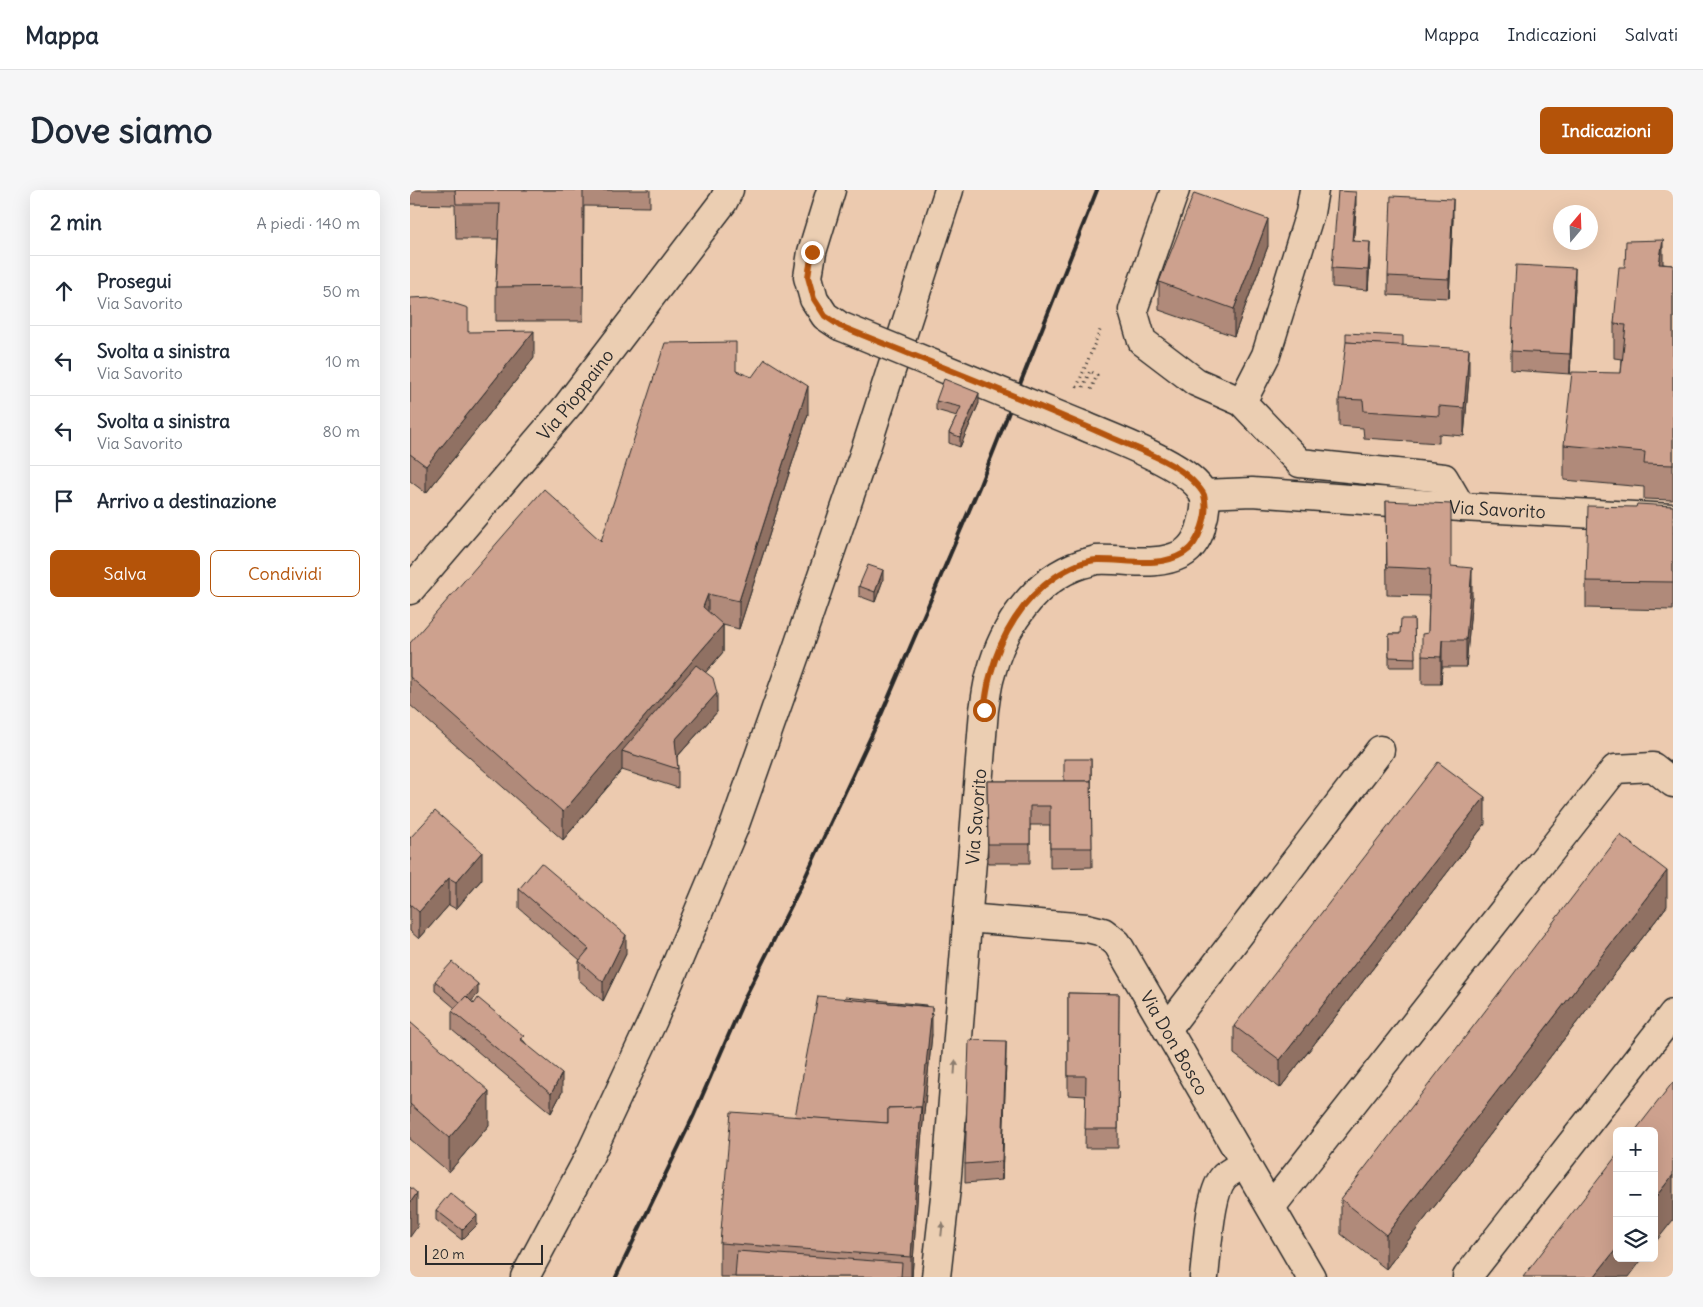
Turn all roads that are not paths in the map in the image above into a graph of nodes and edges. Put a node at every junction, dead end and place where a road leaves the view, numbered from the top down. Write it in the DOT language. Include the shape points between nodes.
graph roads {
  1 [pos="729,190"];
  2 [pos="831,190"];
  3 [pos="949,190"];
  4 [pos="1175,190"];
  5 [pos="1314,190"];
  6 [pos="1242,402"];
  7 [pos="1203,494"];
  8 [pos="1461,507"];
  9 [pos="1673,518"];
  10 [pos="410,590"];
  11 [pos="1380,750"];
  12 [pos="1673,783"];
  13 [pos="967,918"];
  14 [pos="1673,1014"];
  15 [pos="1167,1029"];
  16 [pos="1245,1164"];
  17 [pos="1271,1207"];
  18 [pos="526,1277"];
  19 [pos="936,1277"];
  20 [pos="1204,1277"];
  21 [pos="1311,1277"];
  22 [pos="1467,1277"];
  1 -- 10 [label="main road, Via Pioppaino" via="568,405"];
  2 -- 7 [label="main road, bridge" via="812,252 808,277 814,299 825,316 840,326 1171,465 1191,479"];
  3 -- 18 [label="main road" via="800,643 733,830 645,1037 589,1157"];
  4 -- 6 [label="main road" via="1133,310 1142,341 1196,382"];
  5 -- 6 [label="main road" via="1310,213 1266,355"];
  6 -- 8 [label="main road" via="1300,463 1444,478"];
  7 -- 8 [label="main road, Via Savorito" via="1252,492"];
  7 -- 13 [label="main road, Via Savorito" via="1205,513 1199,535 1185,553 1162,562 1095,560 1067,569 1041,587 1018,614 1001,644 984,710"];
  8 -- 9 [label="main road, Via Savorito"];
  11 -- 15 [label="main road"];
  12 -- 17 [label="main road" via="1653,767 1615,769"];
  13 -- 15 [label="main road, Via Don Bosco" via="1103,932 1116,943"];
  19 -- 13 [label="main road, Via Savorito, one-way"];
  14 -- 22 [label="main road"];
  15 -- 16 [label="main road, Via Don Bosco"];
  16 -- 17 [label="main road, Via Don Bosco"];
  16 -- 20 [label="main road" via="1223,1177 1217,1188"];
  17 -- 21 [label="main road, Via Don Bosco"];
}
